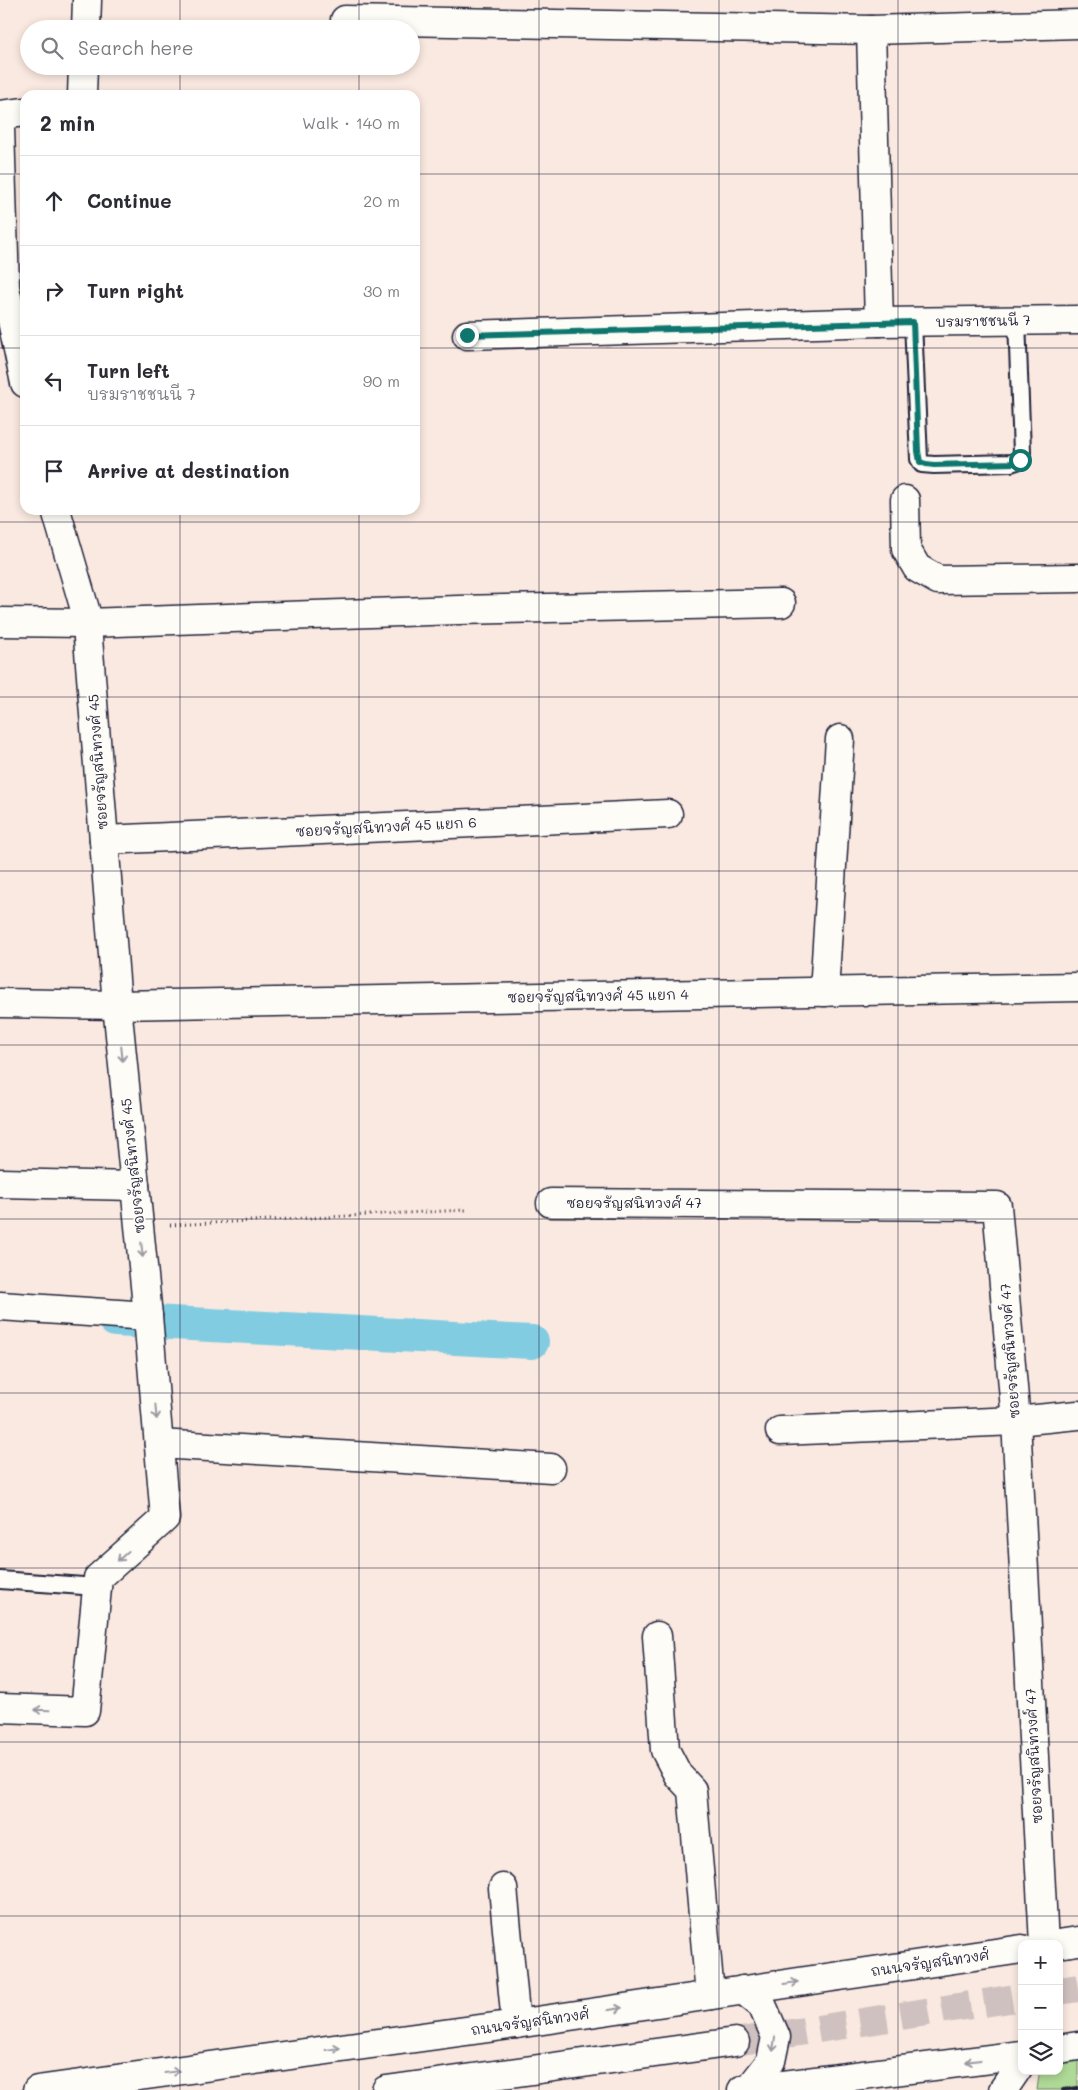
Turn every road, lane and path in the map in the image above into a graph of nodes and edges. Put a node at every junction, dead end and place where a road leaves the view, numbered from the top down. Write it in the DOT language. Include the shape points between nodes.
graph roads {
  1 [pos="87,0"];
  2 [pos="86,20"];
  3 [pos="420,21"];
  4 [pos="1078,24"];
  5 [pos="870,30"];
  6 [pos="83,75"];
  7 [pos="82,90"];
  8 [pos="20,113"];
  9 [pos="0,115"];
  10 [pos="0,127"];
  11 [pos="1078,320"];
  12 [pos="1017,321"];
  13 [pos="879,322"];
  14 [pos="913,322"];
  15 [pos="467,335"];
  16 [pos="20,359"];
  17 [pos="905,500"];
  18 [pos="57,515"];
  19 [pos="1078,578"];
  20 [pos="781,603"];
  21 [pos="0,622"];
  22 [pos="87,623"];
  23 [pos="840,739"];
  24 [pos="668,814"];
  25 [pos="104,840"];
  26 [pos="1078,987"];
  27 [pos="824,992"];
  28 [pos="0,1003"];
  29 [pos="117,1005"];
  30 [pos="0,1183"];
  31 [pos="135,1186"];
  32 [pos="551,1203"];
  33 [pos="466,1210"];
  34 [pos="140,1226"];
  35 [pos="0,1306"];
  36 [pos="148,1316"];
  37 [pos="1078,1415"];
  38 [pos="1016,1421"];
  39 [pos="780,1431"];
  40 [pos="159,1444"];
  41 [pos="551,1468"];
  42 [pos="0,1580"];
  43 [pos="97,1587"];
  44 [pos="657,1636"];
  45 [pos="0,1708"];
  46 [pos="503,1888"];
  47 [pos="1044,1940"];
  48 [pos="1078,1941"];
  49 [pos="1063,1943"];
  50 [pos="1018,1950"];
  51 [pos="743,1990"];
  52 [pos="710,1995"];
  53 [pos="516,2024"];
  54 [pos="735,2042"];
  55 [pos="1078,2046"];
  56 [pos="1063,2048"];
  57 [pos="1018,2056"];
  58 [pos="1018,2068"];
  59 [pos="37,2090"];
  60 [pos="386,2090"];
  61 [pos="746,2090"];
  62 [pos="1003,2090"];
  1 -- 2 [label="street"];
  3 -- 5 [label="street"];
  4 -- 5 [label="street"];
  5 -- 13 [label="street"];
  6 -- 7 [label="street"];
  8 -- 9 [label="street"];
  10 -- 16 [label="street" via="5,287"];
  11 -- 12 [label="street, บรมราชชนนี 7"];
  12 -- 14 [label="street, บรมราชชนนี 7"];
  12 -- 14 [label="lane" via="1020,460 1014,463 934,465 922,464 918,455"];
  13 -- 14 [label="street, บรมราชชนนี 7"];
  13 -- 15 [label="street, บรมราชชนนี 7"];
  17 -- 19 [label="street" via="906,549 917,568 938,580"];
  18 -- 22 [label="street, ซอยจรัญสนิทวงศ์ 45"];
  20 -- 22 [label="street"];
  21 -- 22 [label="street"];
  22 -- 25 [label="street, ซอยจรัญสนิทวงศ์ 45"];
  23 -- 27 [label="street"];
  24 -- 25 [label="street, ซอยจรัญสนิทวงศ์ 45 แยก 6"];
  25 -- 29 [label="street, ซอยจรัญสนิทวงศ์ 45"];
  26 -- 27 [label="street, ซอยจรัญสนิทวงศ์ 45 แยก 4"];
  27 -- 29 [label="street, ซอยจรัญสนิทวงศ์ 45 แยก 4"];
  28 -- 29 [label="street, ซอยจรัญสนิทวงศ์ 45 แยก 4"];
  29 -- 31 [label="street, ซอยจรัญสนิทวงศ์ 45, one-way"];
  30 -- 31 [label="street"];
  31 -- 34 [label="street, ซอยจรัญสนิทวงศ์ 45"];
  32 -- 38 [label="street, ซอยจรัญสนิทวงศ์ 47" via="998,1206"];
  33 -- 34 [label="path"];
  34 -- 36 [label="street, ซอยจรัญสนิทวงศ์ 45, one-way"];
  35 -- 36 [label="street"];
  36 -- 40 [label="street, ซอยจรัญสนิทวงศ์ 45, one-way"];
  37 -- 38 [label="street"];
  38 -- 39 [label="street"];
  38 -- 47 [label="street, ซอยจรัญสนิทวงศ์ 47"];
  40 -- 41 [label="street"];
  40 -- 43 [label="street, ซอยจรัญสนิทวงศ์ 45, one-way" via="165,1518 98,1578"];
  42 -- 43 [label="lane"];
  43 -- 45 [label="street, ซอยจรัญสนิทวงศ์ 45, one-way" via="85,1711"];
  44 -- 52 [label="street" via="665,1750 678,1775 692,1790"];
  46 -- 53 [label="street"];
  48 -- 49 [label="street"];
  51 -- 50 [label="street, ถนนจรัญสนิทวงศ์, one-way"];
  51 -- 52 [label="street, ถนนจรัญสนิทวงศ์"];
  51 -- 61 [label="street, one-way" via="762,2005 776,2037 771,2061"];
  53 -- 52 [label="street, ถนนจรัญสนิทวงศ์, one-way"];
  59 -- 53 [label="street, ถนนจรัญสนิทวงศ์, one-way"];
  54 -- 60 [label="street"];
  55 -- 56 [label="street"];
  57 -- 61 [label="street, one-way"];
  58 -- 62 [label="street"];
}
